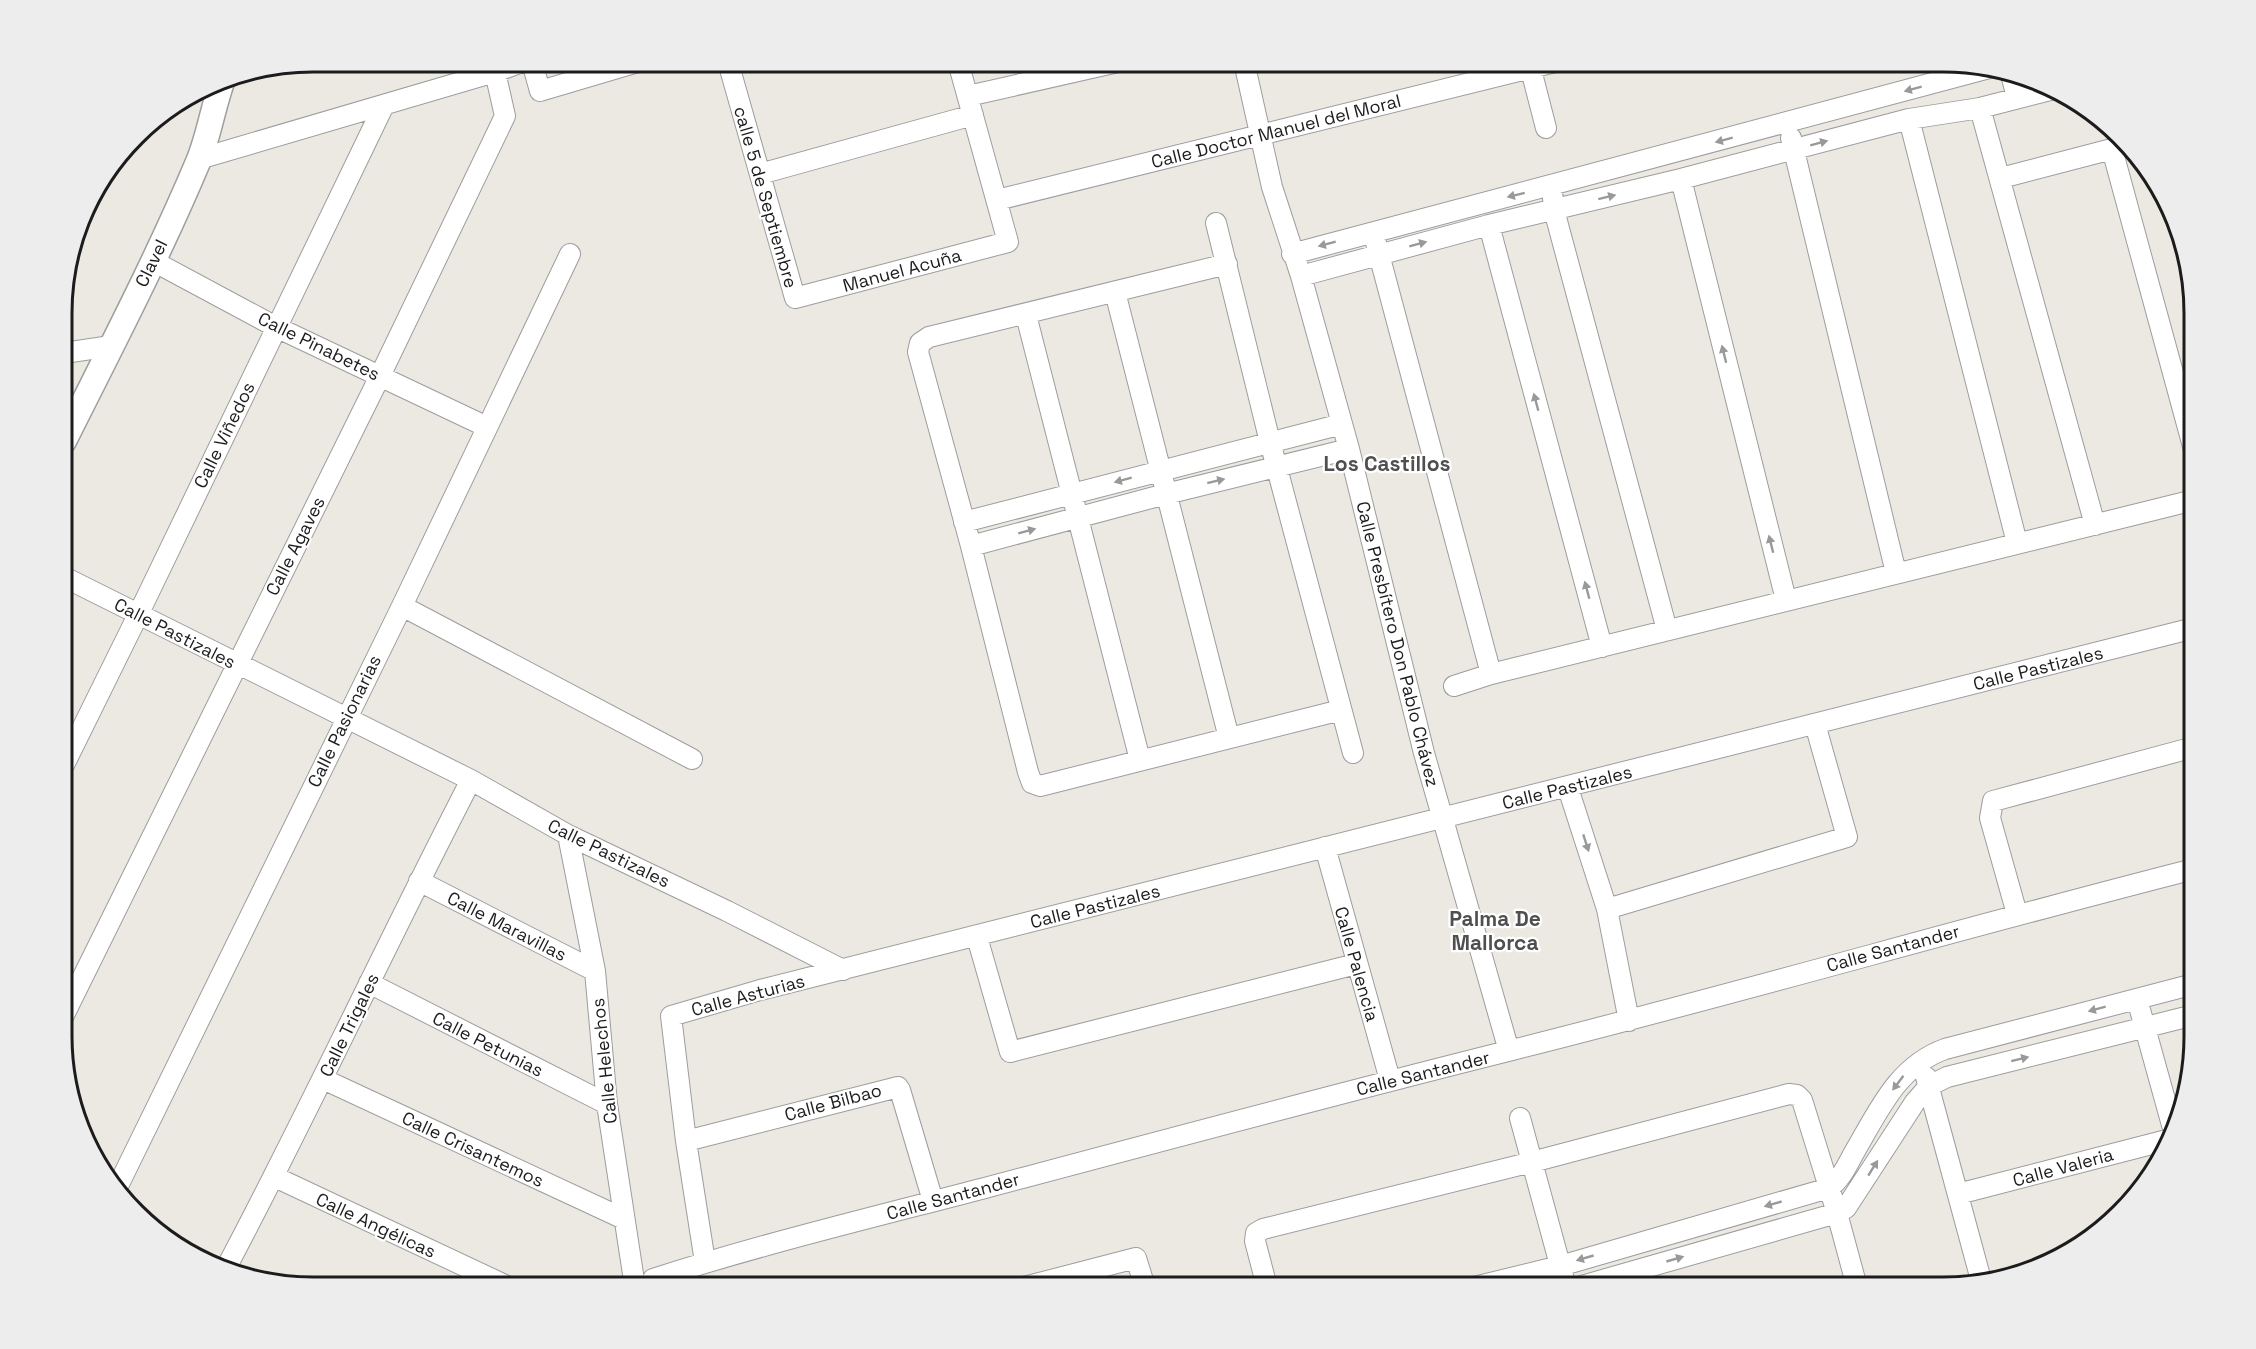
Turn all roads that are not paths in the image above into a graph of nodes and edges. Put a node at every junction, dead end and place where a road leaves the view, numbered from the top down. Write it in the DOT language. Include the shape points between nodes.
graph roads {
  1 [pos="495,72"];
  2 [pos="535,72"];
  3 [pos="604,72"];
  4 [pos="731,72"];
  5 [pos="961,72"];
  6 [pos="1084,72"];
  7 [pos="1246,72"];
  8 [pos="1499,72"];
  9 [pos="1532,72"];
  10 [pos="1968,74"];
  11 [pos="2013,83"];
  12 [pos="2040,92"];
  13 [pos="212,94"];
  14 [pos="2017,97"];
  15 [pos="384,105"];
  16 [pos="970,105"];
  17 [pos="1980,108"];
  18 [pos="1909,119"];
  19 [pos="1788,123"];
  20 [pos="1546,128"];
  21 [pos="1260,134"];
  22 [pos="1794,150"];
  23 [pos="199,159"];
  24 [pos="760,174"];
  25 [pos="2001,178"];
  26 [pos="1681,179"];
  27 [pos="1552,186"];
  28 [pos="997,200"];
  29 [pos="1554,210"];
  30 [pos="1216,223"];
  31 [pos="1489,225"];
  32 [pos="1374,232"];
  33 [pos="570,254"];
  34 [pos="1292,254"];
  35 [pos="1378,255"];
  36 [pos="153,261"];
  37 [pos="1227,264"];
  38 [pos="1301,276"];
  39 [pos="1114,292"];
  40 [pos="795,298"];
  41 [pos="1026,315"];
  42 [pos="276,327"];
  43 [pos="111,346"];
  44 [pos="72,352"];
  45 [pos="380,376"];
  46 [pos="2184,413"];
  47 [pos="1342,424"];
  48 [pos="72,425"];
  49 [pos="486,427"];
  50 [pos="1270,442"];
  51 [pos="1349,449"];
  52 [pos="1277,466"];
  53 [pos="1160,470"];
  54 [pos="1071,494"];
  55 [pos="1166,494"];
  56 [pos="2184,503"];
  57 [pos="1077,517"];
  58 [pos="964,522"];
  59 [pos="2095,525"];
  60 [pos="2017,543"];
  61 [pos="971,546"];
  62 [pos="1896,573"];
  63 [pos="72,581"];
  64 [pos="1786,600"];
  65 [pos="402,606"];
  66 [pos="138,615"];
  67 [pos="1667,630"];
  68 [pos="2184,631"];
  69 [pos="1602,647"];
  70 [pos="236,664"];
  71 [pos="1491,674"];
  72 [pos="1454,686"];
  73 [pos="1341,710"];
  74 [pos="346,717"];
  75 [pos="1815,724"];
  76 [pos="1228,738"];
  77 [pos="72,749"];
  78 [pos="2184,750"];
  79 [pos="1353,753"];
  80 [pos="692,759"];
  81 [pos="1140,760"];
  82 [pos="471,780"];
  83 [pos="1568,788"];
  84 [pos="1442,818"];
  85 [pos="568,836"];
  86 [pos="1325,847"];
  87 [pos="2184,872"];
  88 [pos="419,881"];
  89 [pos="1607,909"];
  90 [pos="2017,914"];
  91 [pos="977,937"];
  92 [pos="1356,964"];
  93 [pos="843,970"];
  94 [pos="595,971"];
  95 [pos="369,983"];
  96 [pos="2184,987"];
  97 [pos="72,999"];
  98 [pos="2137,999"];
  99 [pos="2184,1017"];
  100 [pos="1629,1021"];
  101 [pos="2145,1027"];
  102 [pos="1509,1051"];
  103 [pos="1921,1059"];
  104 [pos="323,1079"];
  105 [pos="1390,1080"];
  106 [pos="1929,1086"];
  107 [pos="607,1104"];
  108 [pos="2170,1117"];
  109 [pos="1520,1118"];
  110 [pos="686,1141"];
  111 [pos="2159,1142"];
  112 [pos="1532,1162"];
  113 [pos="275,1177"];
  114 [pos="120,1181"];
  115 [pos="1829,1188"];
  116 [pos="1958,1194"];
  117 [pos="933,1202"];
  118 [pos="1837,1213"];
  119 [pos="624,1219"];
  120 [pos="229,1262"];
  121 [pos="705,1262"];
  122 [pos="1560,1266"];
  123 [pos="1979,1274"];
  124 [pos="488,1277"];
  125 [pos="633,1277"];
  126 [pos="659,1277"];
  127 [pos="1063,1277"];
  128 [pos="1141,1277"];
  129 [pos="1264,1277"];
  130 [pos="1515,1277"];
  131 [pos="1563,1277"];
  132 [pos="1613,1277"];
  133 [pos="1854,1277"];
  1 -- 15 [label="street"];
  1 -- 45 [label="street, Calle Agaves" via="505,116"];
  2 -- 3 [label="street" via="540,91"];
  4 -- 24 [label="street, calle 5 de Septiembre"];
  5 -- 16 [label="street"];
  6 -- 16 [label="street"];
  7 -- 21 [label="street, Calle Presbítero Don Pablo Chávez"];
  8 -- 21 [label="street, Calle Doctor Manuel del Moral"];
  9 -- 20 [label="street"];
  10 -- 19 [label="street, one-way"];
  11 -- 14 [label="street"];
  12 -- 14 [label="street"];
  13 -- 23 [label="street, Clavel"];
  14 -- 17 [label="street"];
  15 -- 23 [label="street"];
  15 -- 42 [label="street, Calle Viñedos"];
  16 -- 24 [label="street"];
  16 -- 28 [label="street"];
  17 -- 18 [label="street"];
  17 -- 25 [label="street"];
  22 -- 18 [label="street, one-way"];
  18 -- 60 [label="street"];
  19 -- 22 [label="street"];
  19 -- 27 [label="street, one-way"];
  21 -- 28 [label="street, Calle Doctor Manuel del Moral"];
  21 -- 34 [label="street, Calle Presbítero Don Pablo Chávez"];
  22 -- 26 [label="street"];
  22 -- 62 [label="street"];
  23 -- 36 [label="street, Clavel"];
  24 -- 40 [label="street, calle 5 de Septiembre"];
  25 -- 46 [label="street" via="2112,149"];
  25 -- 59 [label="street"];
  29 -- 26 [label="street, one-way"];
  64 -- 26 [label="street, one-way"];
  27 -- 29 [label="street"];
  27 -- 32 [label="street, one-way"];
  28 -- 40 [label="street, Manuel Acuña" via="1008,242"];
  29 -- 31 [label="street"];
  29 -- 67 [label="street"];
  30 -- 37 [label="street"];
  35 -- 31 [label="street, one-way"];
  69 -- 31 [label="street, one-way"];
  32 -- 34 [label="street, one-way"];
  32 -- 35 [label="street"];
  33 -- 49 [label="street, Calle Pasionarias"];
  34 -- 38 [label="street, Calle Presbítero Don Pablo Chávez"];
  35 -- 38 [label="street"];
  35 -- 71 [label="street"];
  36 -- 42 [label="street, Calle Pinabetes"];
  36 -- 43 [label="street, Clavel"];
  37 -- 39 [label="street"];
  37 -- 50 [label="street"];
  38 -- 47 [label="street, Calle Presbítero Don Pablo Chávez"];
  39 -- 41 [label="street"];
  39 -- 53 [label="street"];
  41 -- 54 [label="street"];
  41 -- 58 [label="street" via="929,337 920,343 918,352"];
  42 -- 45 [label="street, Calle Pinabetes"];
  42 -- 66 [label="street, Calle Viñedos"];
  43 -- 44 [label="street"];
  43 -- 48 [label="street, Clavel"];
  45 -- 49 [label="street, Calle Pinabetes"];
  45 -- 70 [label="street, Calle Agaves"];
  47 -- 50 [label="street"];
  47 -- 51 [label="street, Calle Presbítero Don Pablo Chávez"];
  49 -- 65 [label="street, Calle Pasionarias"];
  50 -- 52 [label="street"];
  50 -- 53 [label="street"];
  51 -- 52 [label="street"];
  51 -- 84 [label="street, Calle Presbítero Don Pablo Chávez"];
  55 -- 52 [label="street, one-way"];
  52 -- 73 [label="street"];
  53 -- 54 [label="street, one-way"];
  53 -- 55 [label="street"];
  54 -- 57 [label="street"];
  54 -- 58 [label="street"];
  55 -- 57 [label="street"];
  55 -- 76 [label="street"];
  56 -- 59 [label="street"];
  61 -- 57 [label="street, one-way"];
  57 -- 81 [label="street"];
  58 -- 61 [label="street"];
  59 -- 60 [label="street"];
  60 -- 62 [label="street"];
  61 -- 81 [label="street" via="1032,783 1040,786"];
  62 -- 64 [label="street"];
  63 -- 66 [label="street, Calle Pastizales"];
  64 -- 67 [label="street"];
  65 -- 74 [label="street, Calle Pasionarias"];
  65 -- 80 [label="street"];
  66 -- 70 [label="street, Calle Pastizales"];
  66 -- 77 [label="street, Calle Viñedos"];
  67 -- 69 [label="street"];
  68 -- 75 [label="street, Calle Pastizales"];
  69 -- 71 [label="street"];
  70 -- 74 [label="street, Calle Pastizales"];
  70 -- 97 [label="street, Calle Agaves"];
  71 -- 72 [label="street"];
  73 -- 76 [label="street"];
  73 -- 79 [label="street"];
  74 -- 82 [label="street, Calle Pastizales"];
  74 -- 114 [label="street, Calle Pasionarias"];
  75 -- 83 [label="street, Calle Pastizales"];
  75 -- 89 [label="street" via="1847,837"];
  76 -- 81 [label="street"];
  78 -- 90 [label="street" via="1993,801 1990,818"];
  82 -- 85 [label="street, Calle Pastizales"];
  82 -- 88 [label="street, Calle Trigales"];
  83 -- 84 [label="street, Calle Pastizales"];
  83 -- 89 [label="street, one-way"];
  84 -- 86 [label="street, Calle Pastizales"];
  84 -- 102 [label="street, Calle Presbítero Don Pablo Chávez"];
  85 -- 93 [label="street, Calle Pastizales"];
  85 -- 94 [label="street, Calle Helechos"];
  86 -- 91 [label="street, Calle Pastizales"];
  86 -- 92 [label="street, Calle Palencia"];
  87 -- 90 [label="street, Calle Santander"];
  88 -- 94 [label="street, Calle Maravillas"];
  88 -- 95 [label="street, Calle Trigales"];
  89 -- 100 [label="street"];
  90 -- 100 [label="street, Calle Santander"];
  91 -- 92 [label="street" via="1010,1052"];
  91 -- 93 [label="street, Calle Pastizales"];
  92 -- 105 [label="street, Calle Palencia"];
  93 -- 110 [label="street, Calle Asturias" via="671,1016"];
  94 -- 107 [label="street, Calle Helechos"];
  95 -- 104 [label="street, Calle Trigales"];
  95 -- 107 [label="street, Calle Petunias"];
  96 -- 98 [label="street"];
  98 -- 101 [label="street"];
  98 -- 103 [label="street, one-way" via="1945,1048"];
  99 -- 101 [label="street"];
  100 -- 102 [label="street, Calle Santander"];
  106 -- 101 [label="street, one-way" via="1947,1077"];
  101 -- 108 [label="street"];
  102 -- 105 [label="street, Calle Santander"];
  103 -- 106 [label="street"];
  103 -- 115 [label="street, one-way" via="1902,1076 1840,1179"];
  104 -- 113 [label="street, Calle Trigales"];
  104 -- 119 [label="street, Calle Crisantemos"];
  105 -- 117 [label="street, Calle Santander"];
  106 -- 116 [label="street"];
  118 -- 106 [label="street, one-way" via="1852,1202"];
  107 -- 119 [label="street, Calle Helechos"];
  109 -- 112 [label="street"];
  110 -- 117 [label="street, Calle Bilbao" via="898,1087"];
  110 -- 121 [label="street"];
  111 -- 116 [label="street, Calle Valeria"];
  112 -- 115 [label="street" via="1790,1094 1802,1100"];
  112 -- 122 [label="street"];
  112 -- 129 [label="street" via="1263,1229 1256,1233 1255,1241"];
  113 -- 120 [label="street, Calle Trigales"];
  113 -- 124 [label="street, Calle Angélicas"];
  115 -- 118 [label="street"];
  115 -- 122 [label="street, one-way"];
  116 -- 123 [label="street"];
  117 -- 121 [label="street, Calle Santander"];
  132 -- 118 [label="street, one-way"];
  118 -- 133 [label="street"];
  119 -- 125 [label="street, Calle Helechos"];
  121 -- 126 [label="street, Calle Santander"];
  122 -- 130 [label="street"];
  122 -- 131 [label="street"];
  127 -- 128 [label="street" via="1136,1258"];
}
